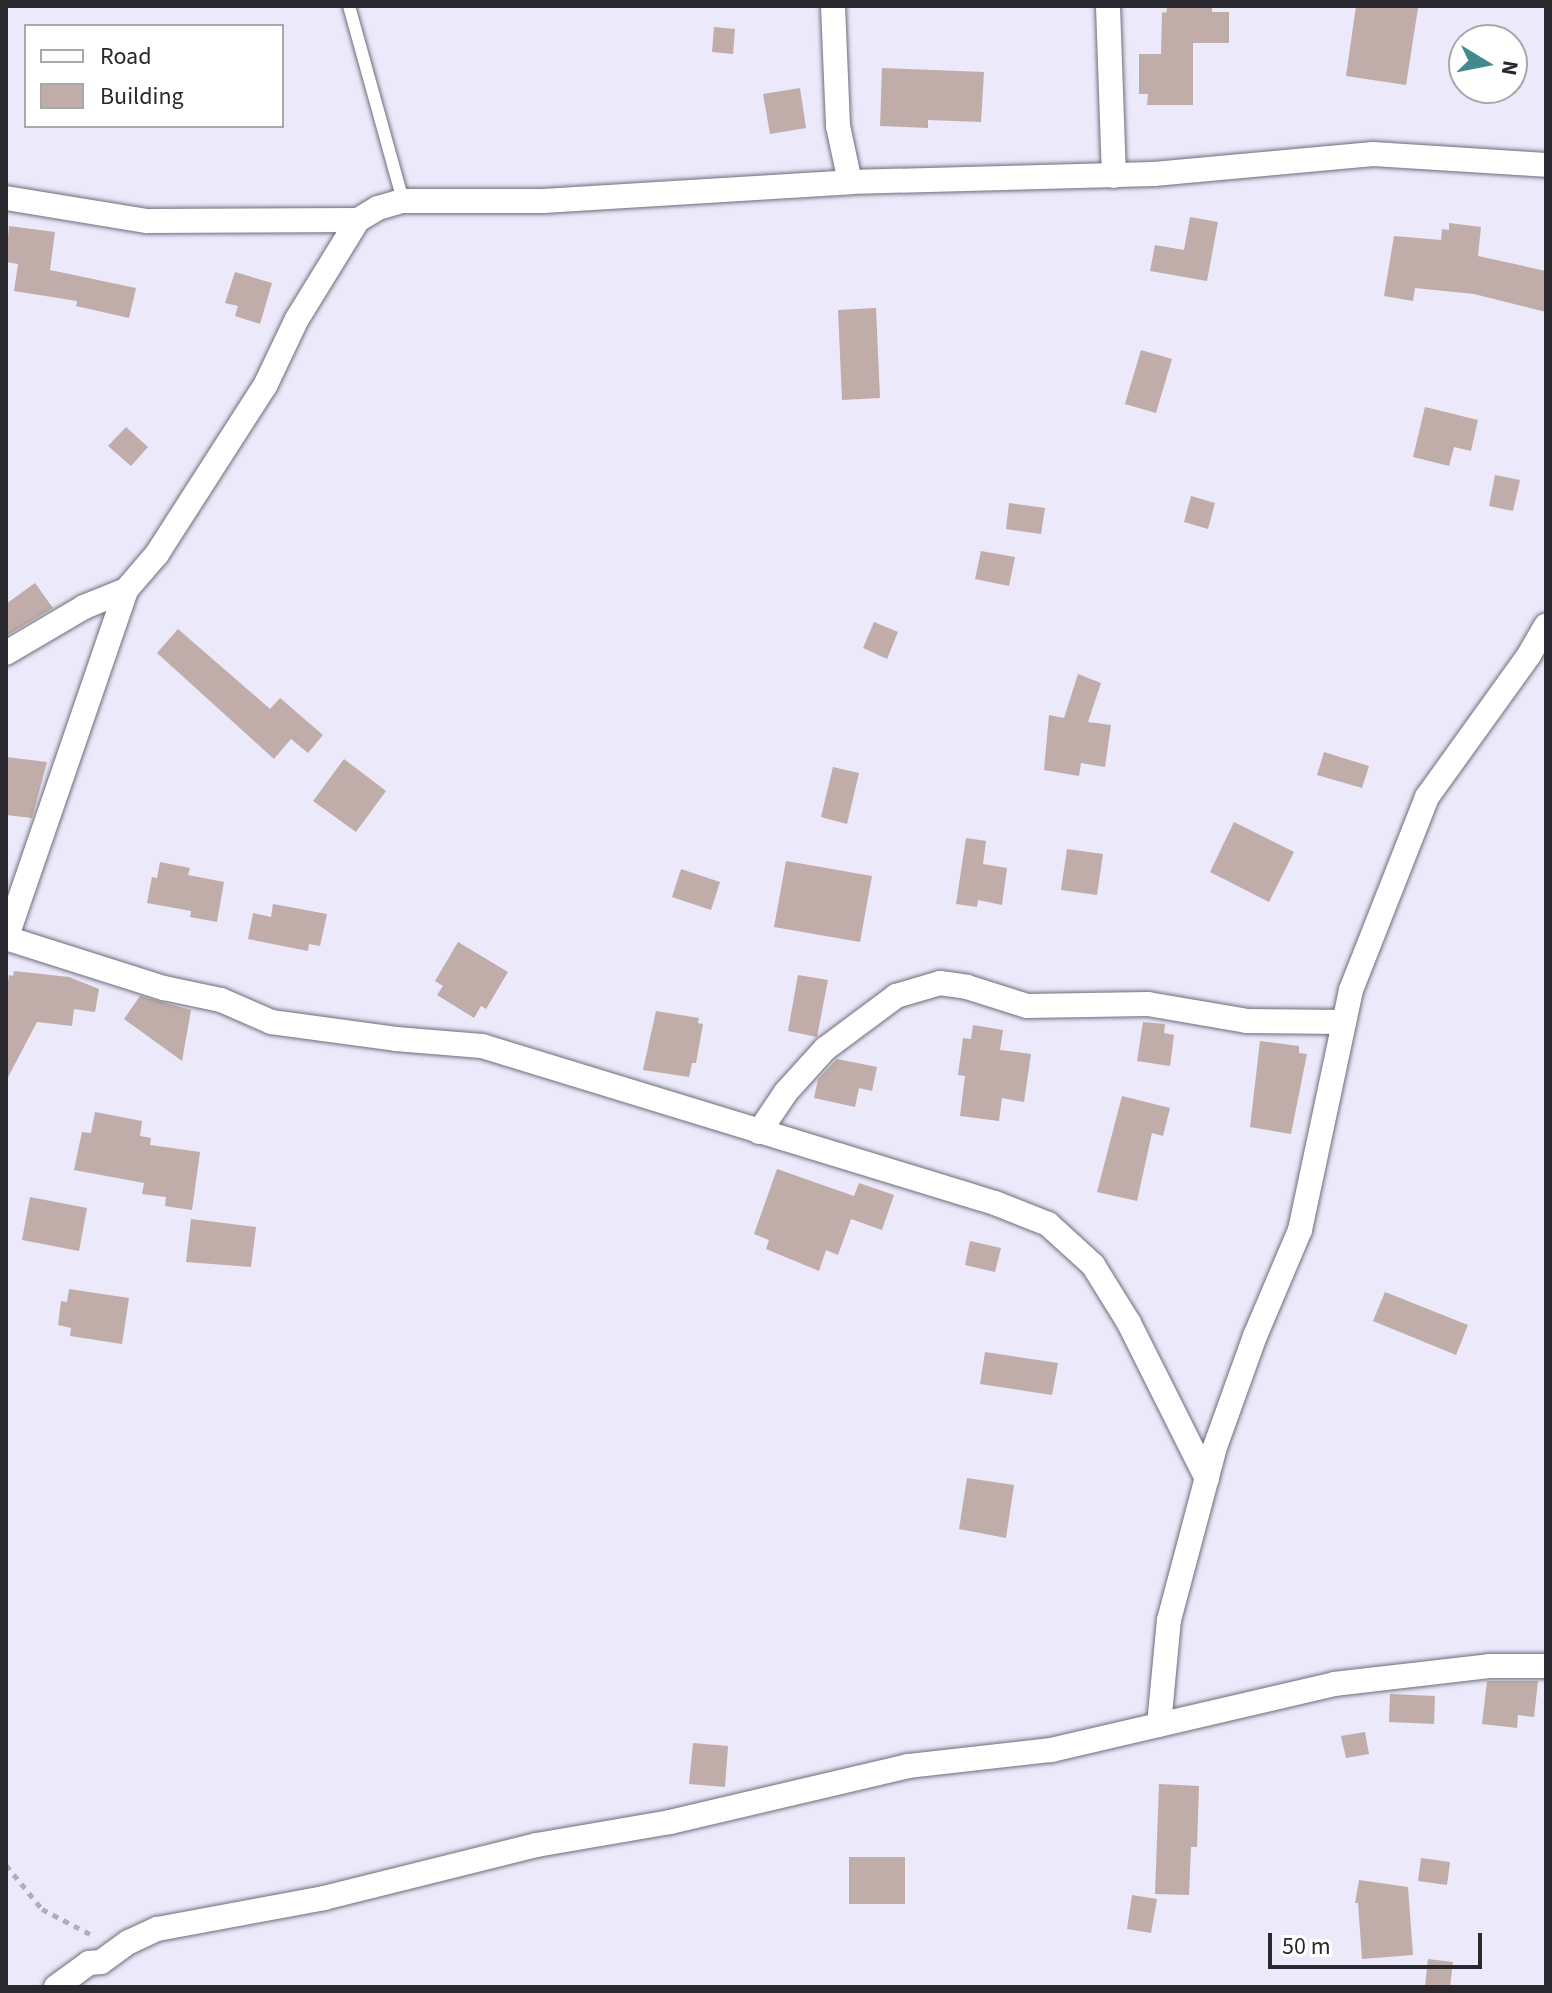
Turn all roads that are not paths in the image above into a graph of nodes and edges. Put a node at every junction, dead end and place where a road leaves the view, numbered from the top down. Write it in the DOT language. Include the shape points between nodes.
graph roads {
  1 [pos="349,6"];
  2 [pos="833,6"];
  3 [pos="1108,6"];
  4 [pos="1546,165"];
  5 [pos="1114,176"];
  6 [pos="850,182"];
  7 [pos="6,198"];
  8 [pos="403,201"];
  9 [pos="358,220"];
  10 [pos="126,590"];
  11 [pos="1546,625"];
  12 [pos="6,653"];
  13 [pos="6,939"];
  14 [pos="1344,1022"];
  15 [pos="759,1132"];
  16 [pos="1207,1479"];
  17 [pos="1546,1666"];
  18 [pos="1159,1725"];
  19 [pos="56,1987"];
  1 -- 8 [label="lane"];
  2 -- 6 [label="street" via="838,126"];
  3 -- 5 [label="street"];
  4 -- 5 [label="street" via="1373,154"];
  5 -- 6 [label="street"];
  6 -- 8 [label="street" via="543,201"];
  7 -- 9 [label="street" via="147,221"];
  8 -- 9 [label="street"];
  9 -- 10 [label="street" via="297,319 265,386 166,542"];
  10 -- 12 [label="street" via="84,607"];
  10 -- 13 [label="street"];
  11 -- 14 [label="street" via="1427,797 1351,990"];
  13 -- 15 [label="street" via="164,988 221,1000 271,1022 482,1046"];
  14 -- 15 [label="street" via="1247,1021 1148,1004 1027,1006 940,983 896,996 825,1049"];
  14 -- 16 [label="street" via="1300,1230 1255,1336"];
  15 -- 16 [label="street" via="1048,1224 1093,1265 1129,1323"];
  16 -- 18 [label="street" via="1169,1620"];
  17 -- 18 [label="street" via="1489,1666 1334,1684"];
  18 -- 19 [label="street" via="1051,1750 908,1766 670,1822 537,1845 324,1898 157,1929 101,1962 89,1963"];
}
